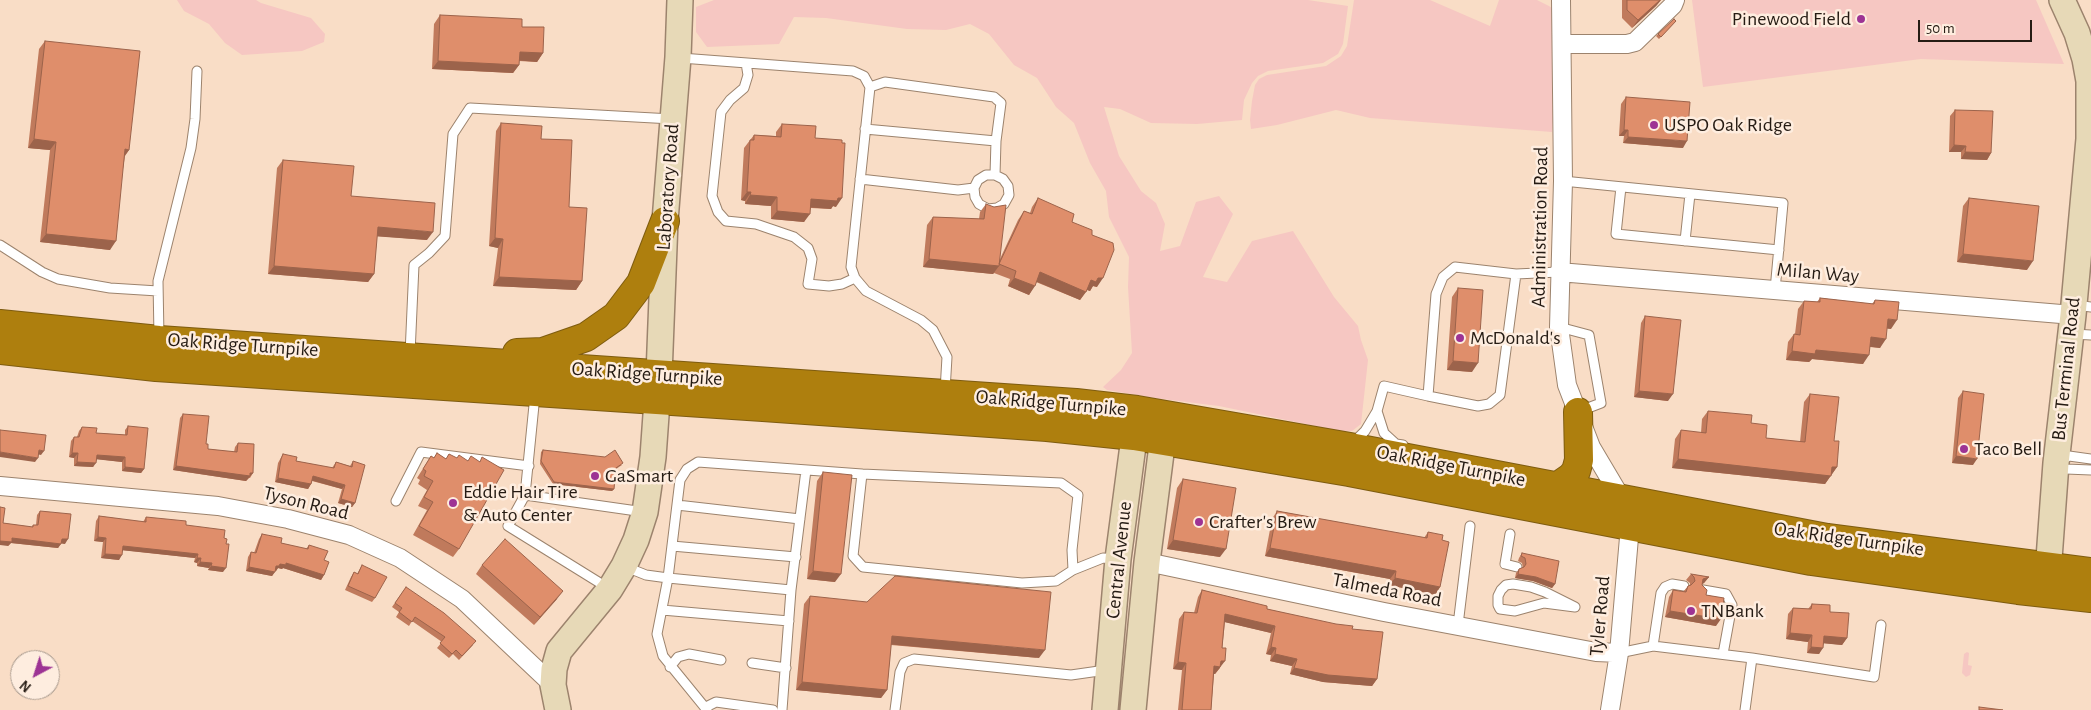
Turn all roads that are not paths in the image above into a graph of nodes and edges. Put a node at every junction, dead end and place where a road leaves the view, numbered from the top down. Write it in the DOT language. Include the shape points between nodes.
graph roads {
  1 [pos="680,0"];
  2 [pos="1561,0"];
  3 [pos="1675,0"];
  4 [pos="2062,0"];
  5 [pos="1562,44"];
  6 [pos="678,57"];
  7 [pos="746,63"];
  8 [pos="2089,70"];
  9 [pos="197,71"];
  10 [pos="870,87"];
  11 [pos="673,119"];
  12 [pos="865,129"];
  13 [pos="996,142"];
  14 [pos="995,175"];
  15 [pos="860,179"];
  16 [pos="1563,181"];
  17 [pos="1621,187"];
  18 [pos="974,188"];
  19 [pos="1690,194"];
  20 [pos="2088,196"];
  21 [pos="665,221"];
  22 [pos="1685,241"];
  23 [pos="0,245"];
  24 [pos="1779,250"];
  25 [pos="1559,272"];
  26 [pos="1516,274"];
  27 [pos="855,278"];
  28 [pos="158,290"];
  29 [pos="1775,290"];
  30 [pos="2080,319"];
  31 [pos="0,324"];
  32 [pos="1559,327"];
  33 [pos="159,340"];
  34 [pos="0,350"];
  35 [pos="410,357"];
  36 [pos="440,360"];
  37 [pos="156,367"];
  38 [pos="408,384"];
  39 [pos="658,388"];
  40 [pos="536,392"];
  41 [pos="945,394"];
  42 [pos="1428,396"];
  43 [pos="1377,411"];
  44 [pos="1578,412"];
  45 [pos="1166,414"];
  46 [pos="1136,423"];
  47 [pos="1163,441"];
  48 [pos="1350,446"];
  49 [pos="1415,447"];
  50 [pos="2091,459"];
  51 [pos="2056,463"];
  52 [pos="528,466"];
  53 [pos="1512,468"];
  54 [pos="806,470"];
  55 [pos="2091,470"];
  56 [pos="862,474"];
  57 [pos="1550,484"];
  58 [pos="0,486"];
  59 [pos="524,495"];
  60 [pos="396,502"];
  61 [pos="677,505"];
  62 [pos="645,512"];
  63 [pos="1626,513"];
  64 [pos="800,519"];
  65 [pos="1470,526"];
  66 [pos="1510,534"];
  67 [pos="672,546"];
  68 [pos="796,556"];
  69 [pos="1118,559"];
  70 [pos="1147,562"];
  71 [pos="624,566"];
  72 [pos="1517,567"];
  73 [pos="1073,570"];
  74 [pos="2091,572"];
  75 [pos="668,578"];
  76 [pos="2048,580"];
  77 [pos="1684,586"];
  78 [pos="610,589"];
  79 [pos="791,590"];
  80 [pos="1703,590"];
  81 [pos="2091,598"];
  82 [pos="1575,607"];
  83 [pos="662,610"];
  84 [pos="789,622"];
  85 [pos="1458,625"];
  86 [pos="1881,625"];
  87 [pos="1652,646"];
  88 [pos="1619,653"];
  89 [pos="1724,654"];
  90 [pos="1752,658"];
  91 [pos="721,660"];
  92 [pos="752,663"];
  93 [pos="670,667"];
  94 [pos="786,668"];
  95 [pos="1109,670"];
  96 [pos="1137,671"];
  97 [pos="552,685"];
  98 [pos="706,708"];
  99 [pos="558,710"];
  100 [pos="773,710"];
  101 [pos="782,710"];
  102 [pos="895,710"];
  103 [pos="1105,710"];
  104 [pos="1133,710"];
  105 [pos="1610,710"];
  106 [pos="1745,710"];
  1 -- 6 [label="street, Laboratory Road"];
  2 -- 5 [label="street, Administration Road"];
  3 -- 5 [label="street" via="1635,42"];
  4 -- 8 [label="street, Bus Terminal Road"];
  5 -- 16 [label="street, Administration Road"];
  6 -- 7 [label="lane"];
  6 -- 11 [label="street, Laboratory Road"];
  7 -- 10 [label="lane" via="853,71 864,76"];
  7 -- 27 [label="lane" via="748,75 744,88 721,112 712,196 718,212 726,221 756,224 794,237 808,248 812,259 808,284 829,286"];
  8 -- 20 [label="street, Bus Terminal Road"];
  9 -- 28 [label="lane" via="191,148 162,260"];
  10 -- 12 [label="lane"];
  10 -- 13 [label="lane" via="886,82 994,97 1001,103"];
  11 -- 21 [label="street, Laboratory Road"];
  11 -- 35 [label="lane" via="470,108 453,134 445,236 414,265"];
  12 -- 13 [label="lane"];
  12 -- 15 [label="lane"];
  13 -- 14 [label="lane"];
  14 -- 18 [label="lane" via="986,175"];
  14 -- 18 [label="lane" via="1003,178 1008,186 1004,204 988,209 975,197"];
  15 -- 18 [label="lane" via="958,190"];
  15 -- 27 [label="lane" via="851,267"];
  16 -- 17 [label="lane"];
  16 -- 25 [label="street, Administration Road"];
  17 -- 19 [label="lane"];
  17 -- 22 [label="lane" via="1616,234"];
  19 -- 22 [label="lane"];
  19 -- 24 [label="lane" via="1784,203"];
  20 -- 30 [label="street, Bus Terminal Road" via="2080,268"];
  21 -- 36 [label="highway" via="641,283 616,316 586,337 543,352 497,353"];
  21 -- 39 [label="street, Laboratory Road"];
  22 -- 24 [label="lane"];
  23 -- 28 [label="lane" via="58,279 110,288"];
  24 -- 29 [label="lane"];
  25 -- 26 [label="lane"];
  25 -- 29 [label="street, Milan Way"];
  25 -- 32 [label="street, Administration Road"];
  26 -- 42 [label="lane" via="1455,267 1442,277 1436,294"];
  26 -- 42 [label="lane" via="1500,395 1489,404 1478,406"];
  27 -- 41 [label="lane" via="866,291 921,320 933,330 947,357"];
  28 -- 33 [label="lane"];
  29 -- 30 [label="street, Milan Way"];
  30 -- 51 [label="street, Bus Terminal Road"];
  31 -- 33 [label="highway, Oak Ridge Turnpike"];
  32 -- 44 [label="street, Administration Road" via="1568,385"];
  32 -- 44 [label="lane" via="1589,335 1601,403"];
  33 -- 35 [label="highway, Oak Ridge Turnpike"];
  33 -- 37 [label="highway"];
  34 -- 37 [label="highway, Oak Ridge Turnpike"];
  35 -- 36 [label="highway, Oak Ridge Turnpike"];
  35 -- 38 [label="highway"];
  36 -- 39 [label="highway, Oak Ridge Turnpike"];
  37 -- 38 [label="highway, Oak Ridge Turnpike"];
  38 -- 40 [label="highway, Oak Ridge Turnpike"];
  39 -- 40 [label="highway, Oak Ridge Turnpike"];
  39 -- 41 [label="highway, Oak Ridge Turnpike"];
  39 -- 46 [label="highway, Oak Ridge Turnpike" via="1047,427"];
  39 -- 62 [label="street, Laboratory Road"];
  40 -- 52 [label="lane"];
  41 -- 46 [label="highway, Oak Ridge Turnpike" via="1076,403"];
  42 -- 43 [label="lane" via="1384,386"];
  43 -- 48 [label="lane" via="1365,431"];
  43 -- 49 [label="lane" via="1384,433 1396,444"];
  44 -- 57 [label="highway" via="1580,460 1571,478"];
  44 -- 63 [label="street, Administration Road" via="1591,448"];
  45 -- 46 [label="highway, Oak Ridge Turnpike"];
  45 -- 47 [label="street, Central Avenue"];
  45 -- 48 [label="highway, Oak Ridge Turnpike"];
  46 -- 47 [label="highway, Oak Ridge Turnpike"];
  46 -- 69 [label="street, Central Avenue"];
  47 -- 63 [label="highway, Oak Ridge Turnpike"];
  47 -- 70 [label="street, Central Avenue"];
  48 -- 57 [label="highway, Oak Ridge Turnpike"];
  50 -- 51 [label="lane" via="2069,456"];
  51 -- 55 [label="lane" via="2066,469"];
  51 -- 76 [label="street, Bus Terminal Road"];
  52 -- 59 [label="lane"];
  52 -- 60 [label="lane" via="421,452"];
  53 -- 57 [label="lane"];
  54 -- 56 [label="lane"];
  54 -- 61 [label="lane" via="698,462 687,469 680,480"];
  54 -- 64 [label="lane"];
  56 -- 73 [label="lane" via="1061,483 1078,495"];
  56 -- 73 [label="lane" via="853,556 863,567 1022,583 1056,581"];
  57 -- 63 [label="highway, Oak Ridge Turnpike"];
  58 -- 97 [label="street, Tyson Road" via="218,506 288,518 350,535 400,558 462,599"];
  59 -- 62 [label="lane"];
  59 -- 78 [label="lane" via="508,526"];
  61 -- 64 [label="lane"];
  61 -- 67 [label="lane"];
  62 -- 71 [label="street, Laboratory Road"];
  63 -- 76 [label="highway, Oak Ridge Turnpike" via="1827,538"];
  63 -- 88 [label="street, Tyler Road"];
  64 -- 68 [label="lane"];
  65 -- 85 [label="lane"];
  66 -- 72 [label="lane" via="1505,564"];
  67 -- 68 [label="lane"];
  67 -- 75 [label="lane"];
  68 -- 79 [label="lane"];
  69 -- 70 [label="street"];
  69 -- 73 [label="lane" via="1103,558"];
  69 -- 95 [label="street, Central Avenue"];
  70 -- 85 [label="street, Talmeda Road"];
  70 -- 96 [label="street, Central Avenue"];
  71 -- 75 [label="lane" via="646,575"];
  71 -- 78 [label="street, Laboratory Road"];
  74 -- 76 [label="highway, Oak Ridge Turnpike"];
  75 -- 79 [label="lane"];
  75 -- 83 [label="lane"];
  76 -- 81 [label="highway, Oak Ridge Turnpike"];
  77 -- 87 [label="lane" via="1672,584 1661,593"];
  78 -- 97 [label="street, Laboratory Road" via="559,651"];
  79 -- 84 [label="lane"];
  80 -- 89 [label="lane" via="1726,594 1732,605"];
  82 -- 82 [label="lane" via="1544,604 1507,611 1500,609 1498,596 1506,585 1513,584 1545,592"];
  83 -- 84 [label="lane"];
  83 -- 93 [label="lane" via="657,634"];
  84 -- 94 [label="lane"];
  85 -- 88 [label="street, Talmeda Road" via="1596,652"];
  86 -- 90 [label="lane" via="1874,677"];
  87 -- 88 [label="lane"];
  87 -- 89 [label="lane"];
  88 -- 105 [label="street, Tyler Road"];
  89 -- 90 [label="lane"];
  90 -- 106 [label="lane"];
  91 -- 93 [label="lane" via="689,654 678,658"];
  92 -- 94 [label="lane"];
  93 -- 98 [label="lane"];
  94 -- 101 [label="lane"];
  95 -- 96 [label="street"];
  95 -- 102 [label="lane" via="1071,675 914,659 904,664 900,672"];
  95 -- 103 [label="street, Central Avenue"];
  96 -- 104 [label="street, Central Avenue"];
  97 -- 99 [label="street"];
  98 -- 100 [label="lane" via="716,702"];
}
